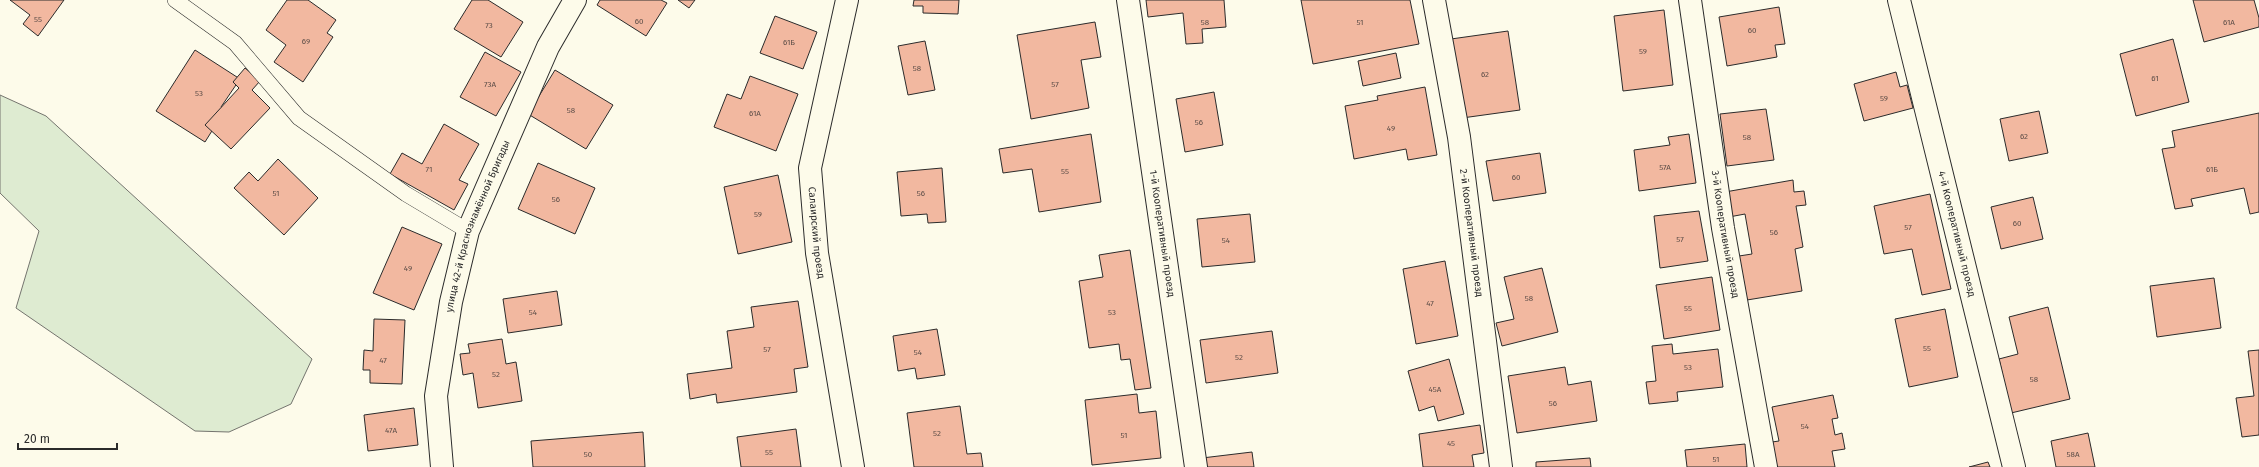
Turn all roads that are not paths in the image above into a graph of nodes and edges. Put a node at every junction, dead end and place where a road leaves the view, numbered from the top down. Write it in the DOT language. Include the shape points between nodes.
graph roads {
  1 [pos="175,0"];
  2 [pos="575,0"];
  3 [pos="847,0"];
  4 [pos="1128,0"];
  5 [pos="1434,0"];
  6 [pos="1690,0"];
  7 [pos="1899,0"];
  8 [pos="468,230"];
  9 [pos="442,467"];
  10 [pos="853,467"];
  11 [pos="1196,467"];
  12 [pos="1501,467"];
  13 [pos="1766,467"];
  14 [pos="2014,467"];
  1 -- 8 [label="lane" via="235,43 299,118 406,194"];
  2 -- 8 [label="street, улица 42-й Краснознамённой Бригады" via="548,47"];
  3 -- 10 [label="street, Салаирский проезд" via="810,168 817,253"];
  4 -- 11 [label="street, 1-й Кооперативный проезд"];
  5 -- 12 [label="street, 2-й Кооперативный проезд" via="1459,137"];
  6 -- 13 [label="street, 3-й Кооперативный проезд" via="1723,228"];
  7 -- 14 [label="street, 4-й Кооперативный проезд"];
  8 -- 9 [label="street, улица 42-й Краснознамённой Бригады" via="451,302 436,396"];
}
